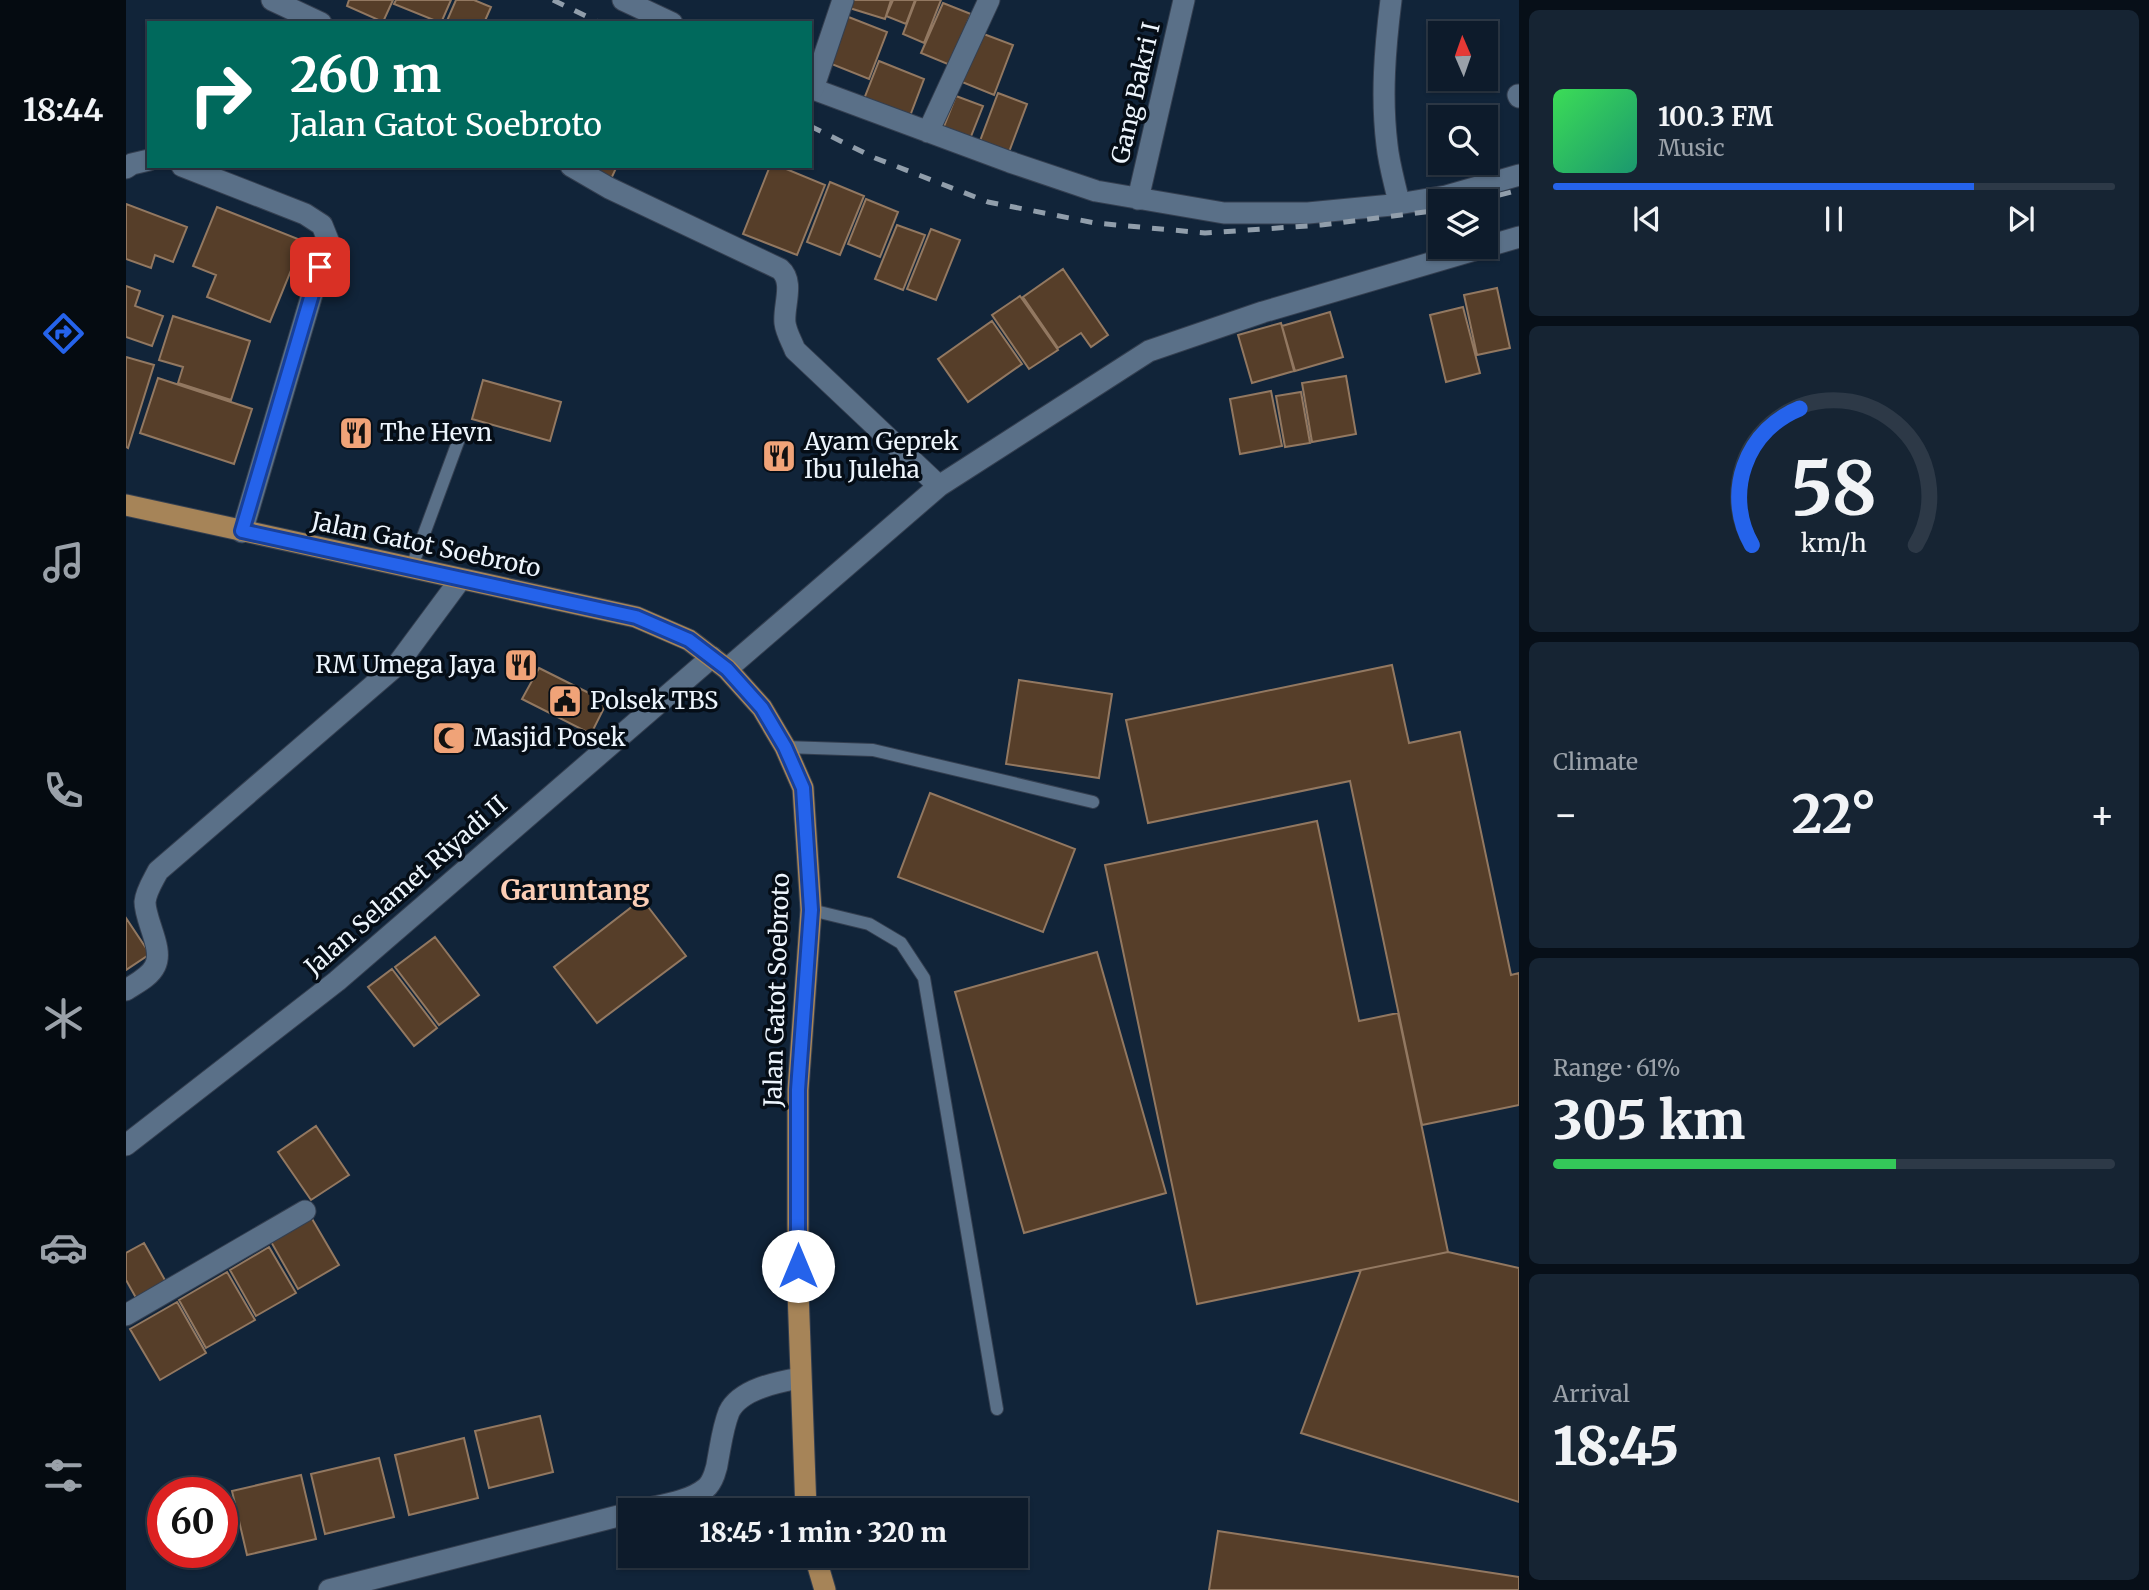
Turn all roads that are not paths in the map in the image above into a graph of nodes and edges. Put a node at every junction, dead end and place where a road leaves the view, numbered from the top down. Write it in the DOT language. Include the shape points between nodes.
graph roads {
  1 [pos="272,0"];
  2 [pos="623,0"];
  3 [pos="843,0"];
  4 [pos="989,0"];
  5 [pos="1184,0"];
  6 [pos="1391,0"];
  7 [pos="317,21"];
  8 [pos="668,21"];
  9 [pos="812,88"];
  10 [pos="929,132"];
  11 [pos="147,160"];
  12 [pos="126,168"];
  13 [pos="187,168"];
  14 [pos="574,168"];
  15 [pos="1519,175"];
  16 [pos="1138,199"];
  17 [pos="1399,203"];
  18 [pos="1519,237"];
  19 [pos="462,431"];
  20 [pos="939,486"];
  21 [pos="126,505"];
  22 [pos="242,531"];
  23 [pos="411,569"];
  24 [pos="460,580"];
  25 [pos="719,663"];
  26 [pos="785,747"];
  27 [pos="1093,802"];
  28 [pos="811,910"];
  29 [pos="126,990"];
  30 [pos="126,1144"];
  31 [pos="305,1211"];
  32 [pos="126,1315"];
  33 [pos="800,1377"];
  34 [pos="996,1409"];
  35 [pos="688,1498"];
  36 [pos="805,1498"];
  37 [pos="618,1516"];
  38 [pos="819,1568"];
  39 [pos="329,1590"];
  40 [pos="825,1590"];
  1 -- 7 [label="street"];
  2 -- 8 [label="street"];
  3 -- 9 [label="street"];
  4 -- 10 [label="street"];
  5 -- 16 [label="street, Gang Bakri I"];
  6 -- 17 [label="street" via="1384,85 1387,147"];
  9 -- 10 [label="street"];
  10 -- 16 [label="street" via="1096,191"];
  11 -- 12 [label="street"];
  13 -- 22 [label="street" via="305,214 322,225 328,240"];
  14 -- 20 [label="street" via="780,269 788,284 785,324 795,350"];
  15 -- 17 [label="street" via="1446,196"];
  16 -- 17 [label="street" via="1224,213 1308,213"];
  18 -- 20 [label="street, Jalan Selamet Riyadi II" via="1263,312 1149,351"];
  19 -- 23 [label="lane"];
  20 -- 25 [label="street, Jalan Selamet Riyadi II"];
  21 -- 22 [label="main road, Jalan Gatot Soebroto"];
  22 -- 23 [label="main road, Jalan Gatot Soebroto"];
  23 -- 24 [label="main road, Jalan Gatot Soebroto"];
  24 -- 25 [label="main road, Jalan Gatot Soebroto" via="636,617 689,640"];
  24 -- 29 [label="street" via="397,666 158,872 145,902 157,947 155,966"];
  25 -- 26 [label="main road, Jalan Gatot Soebroto" via="762,708"];
  25 -- 30 [label="street, Jalan Selamet Riyadi II" via="337,981"];
  26 -- 27 [label="lane" via="873,750"];
  26 -- 28 [label="main road, Jalan Gatot Soebroto" via="803,788"];
  28 -- 33 [label="main road, Jalan Gatot Soebroto" via="798,1090"];
  28 -- 34 [label="lane" via="869,924 901,943 924,978"];
  31 -- 32 [label="street"];
  33 -- 35 [label="street" via="768,1383 730,1409 717,1467 708,1486"];
  33 -- 36 [label="main road, Jalan Gatot Soebroto"];
  37 -- 39 [label="street"];
  38 -- 40 [label="main road"];
}
